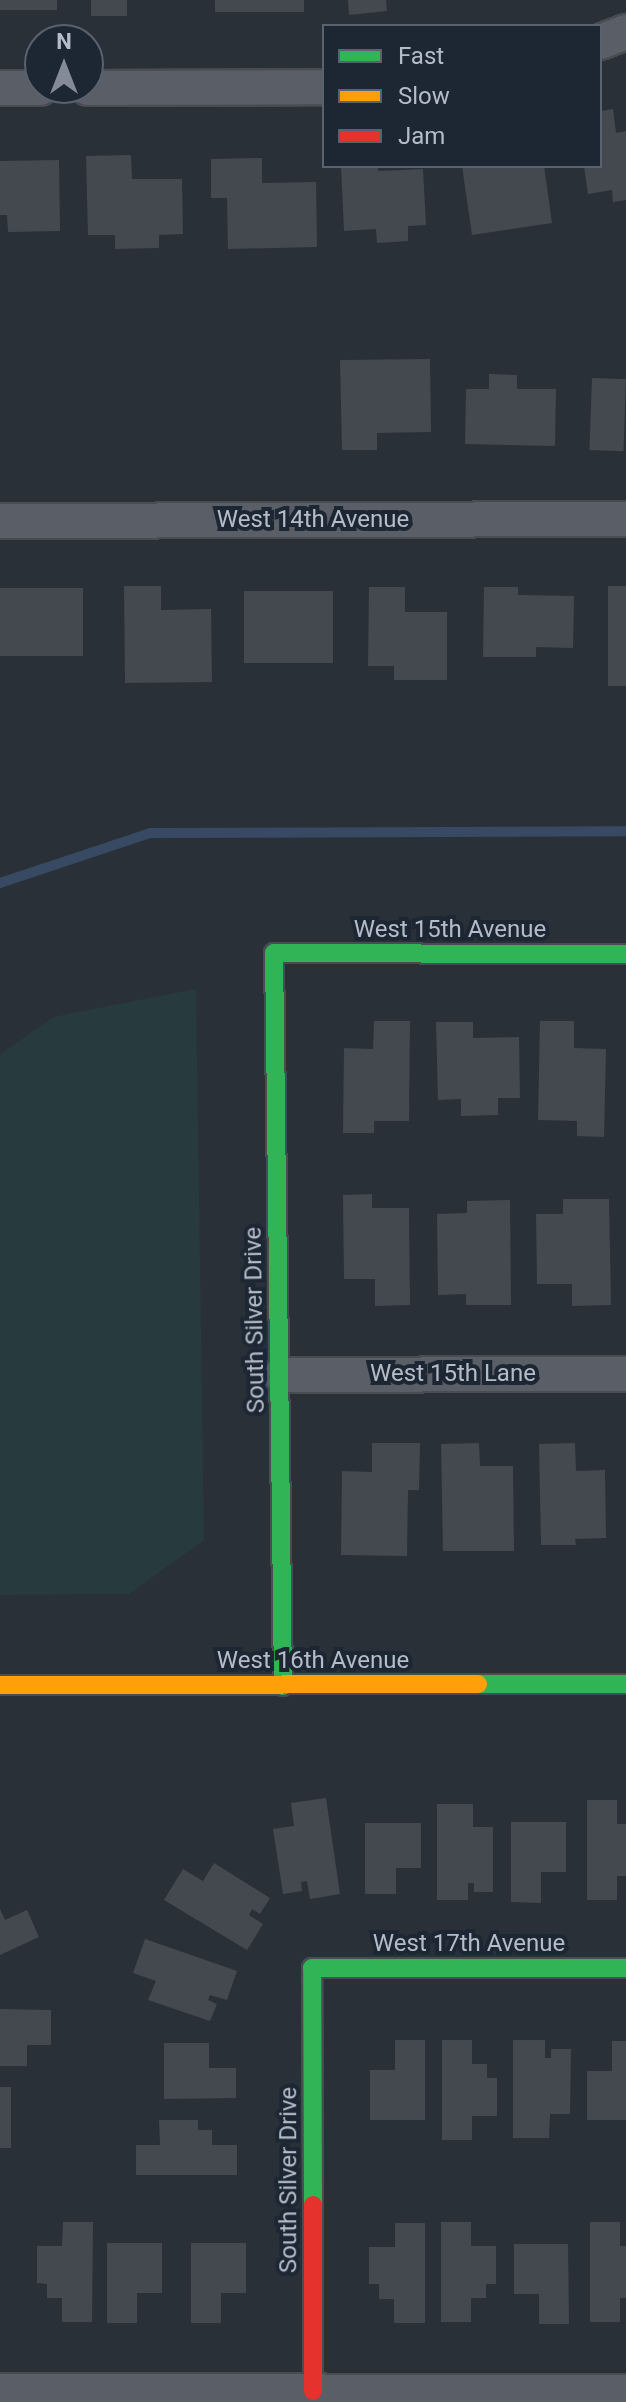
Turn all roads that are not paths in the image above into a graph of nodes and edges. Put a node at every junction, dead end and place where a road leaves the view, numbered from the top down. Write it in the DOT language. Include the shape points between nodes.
graph roads {
  1 [pos="626,32"];
  2 [pos="602,41"];
  3 [pos="322,87"];
  4 [pos="0,88"];
  5 [pos="24,88"];
  6 [pos="104,88"];
  7 [pos="626,519"];
  8 [pos="0,521"];
  9 [pos="274,953"];
  10 [pos="626,954"];
  11 [pos="626,1374"];
  12 [pos="281,1375"];
  13 [pos="626,1684"];
  14 [pos="0,1685"];
  15 [pos="283,1686"];
  16 [pos="312,1968"];
  17 [pos="626,1968"];
  18 [pos="0,2391"];
  19 [pos="313,2391"];
  20 [pos="626,2392"];
  1 -- 2 [label="street"];
  3 -- 6 [label="street"];
  4 -- 5 [label="street"];
  7 -- 8 [label="street, West 14th Avenue"];
  9 -- 10 [label="street, West 15th Avenue"];
  9 -- 12 [label="street, South Silver Drive"];
  11 -- 12 [label="street, West 15th Lane"];
  12 -- 15 [label="street, South Silver Drive"];
  13 -- 15 [label="street, West 16th Avenue"];
  14 -- 15 [label="street, West 16th Avenue"];
  16 -- 17 [label="street, West 17th Avenue"];
  16 -- 19 [label="street, South Silver Drive"];
  18 -- 19 [label="street"];
  19 -- 20 [label="street"];
}
